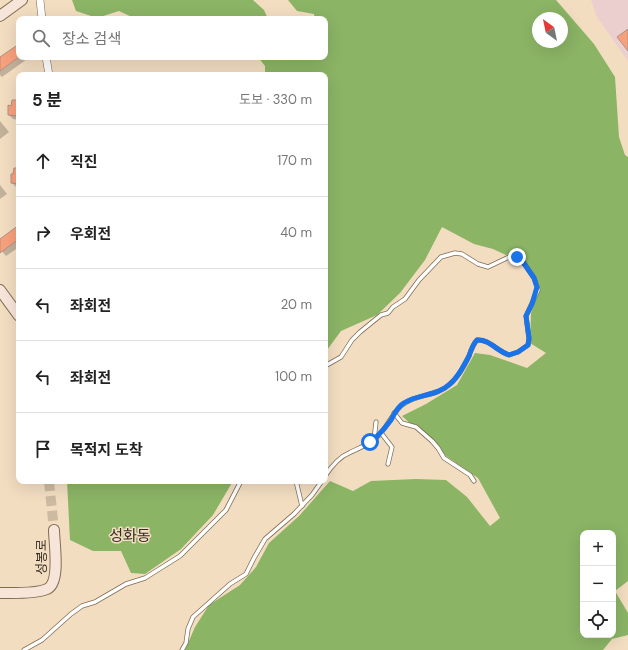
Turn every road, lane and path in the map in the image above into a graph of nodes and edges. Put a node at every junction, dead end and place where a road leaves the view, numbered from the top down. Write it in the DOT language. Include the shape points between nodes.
graph roads {
  1 [pos="22,0"];
  2 [pos="40,0"];
  3 [pos="0,16"];
  4 [pos="42,16"];
  5 [pos="46,60"];
  6 [pos="48,72"];
  7 [pos="0,290"];
  8 [pos="16,312"];
  9 [pos="328,364"];
  10 [pos="394,414"];
  11 [pos="376,422"];
  12 [pos="381,433"];
  13 [pos="374,440"];
  14 [pos="388,464"];
  15 [pos="328,472"];
  16 [pos="474,481"];
  17 [pos="239,484"];
  18 [pos="297,484"];
  19 [pos="320,484"];
  20 [pos="302,506"];
  21 [pos="54,530"];
  22 [pos="0,594"];
  23 [pos="24,650"];
  24 [pos="182,650"];
  1 -- 3 [label="street"];
  2 -- 4 [label="street"];
  5 -- 6 [label="street"];
  7 -- 8 [label="street"];
  9 -- 10 [label="lane" via="341,357 360,332 405,299 441,257 462,254 488,267 509,257 521,259 537,287 526,316 528,345 509,355 486,341 477,340 450,384 436,392 413,398"];
  10 -- 12 [label="lane"];
  10 -- 16 [label="lane" via="402,423 416,427 432,441 444,458 470,475"];
  11 -- 13 [label="lane"];
  12 -- 13 [label="lane"];
  12 -- 14 [label="lane" via="392,447"];
  13 -- 15 [label="lane" via="348,453"];
  17 -- 23 [label="lane" via="226,510 180,556 145,578 126,584 95,602 82,606 42,640"];
  18 -- 20 [label="lane"];
  19 -- 20 [label="lane"];
  20 -- 24 [label="lane" via="265,539 246,574 230,584 193,617"];
  21 -- 22 [label="street, 성봉로" via="56,571 53,584 46,590"];
}
